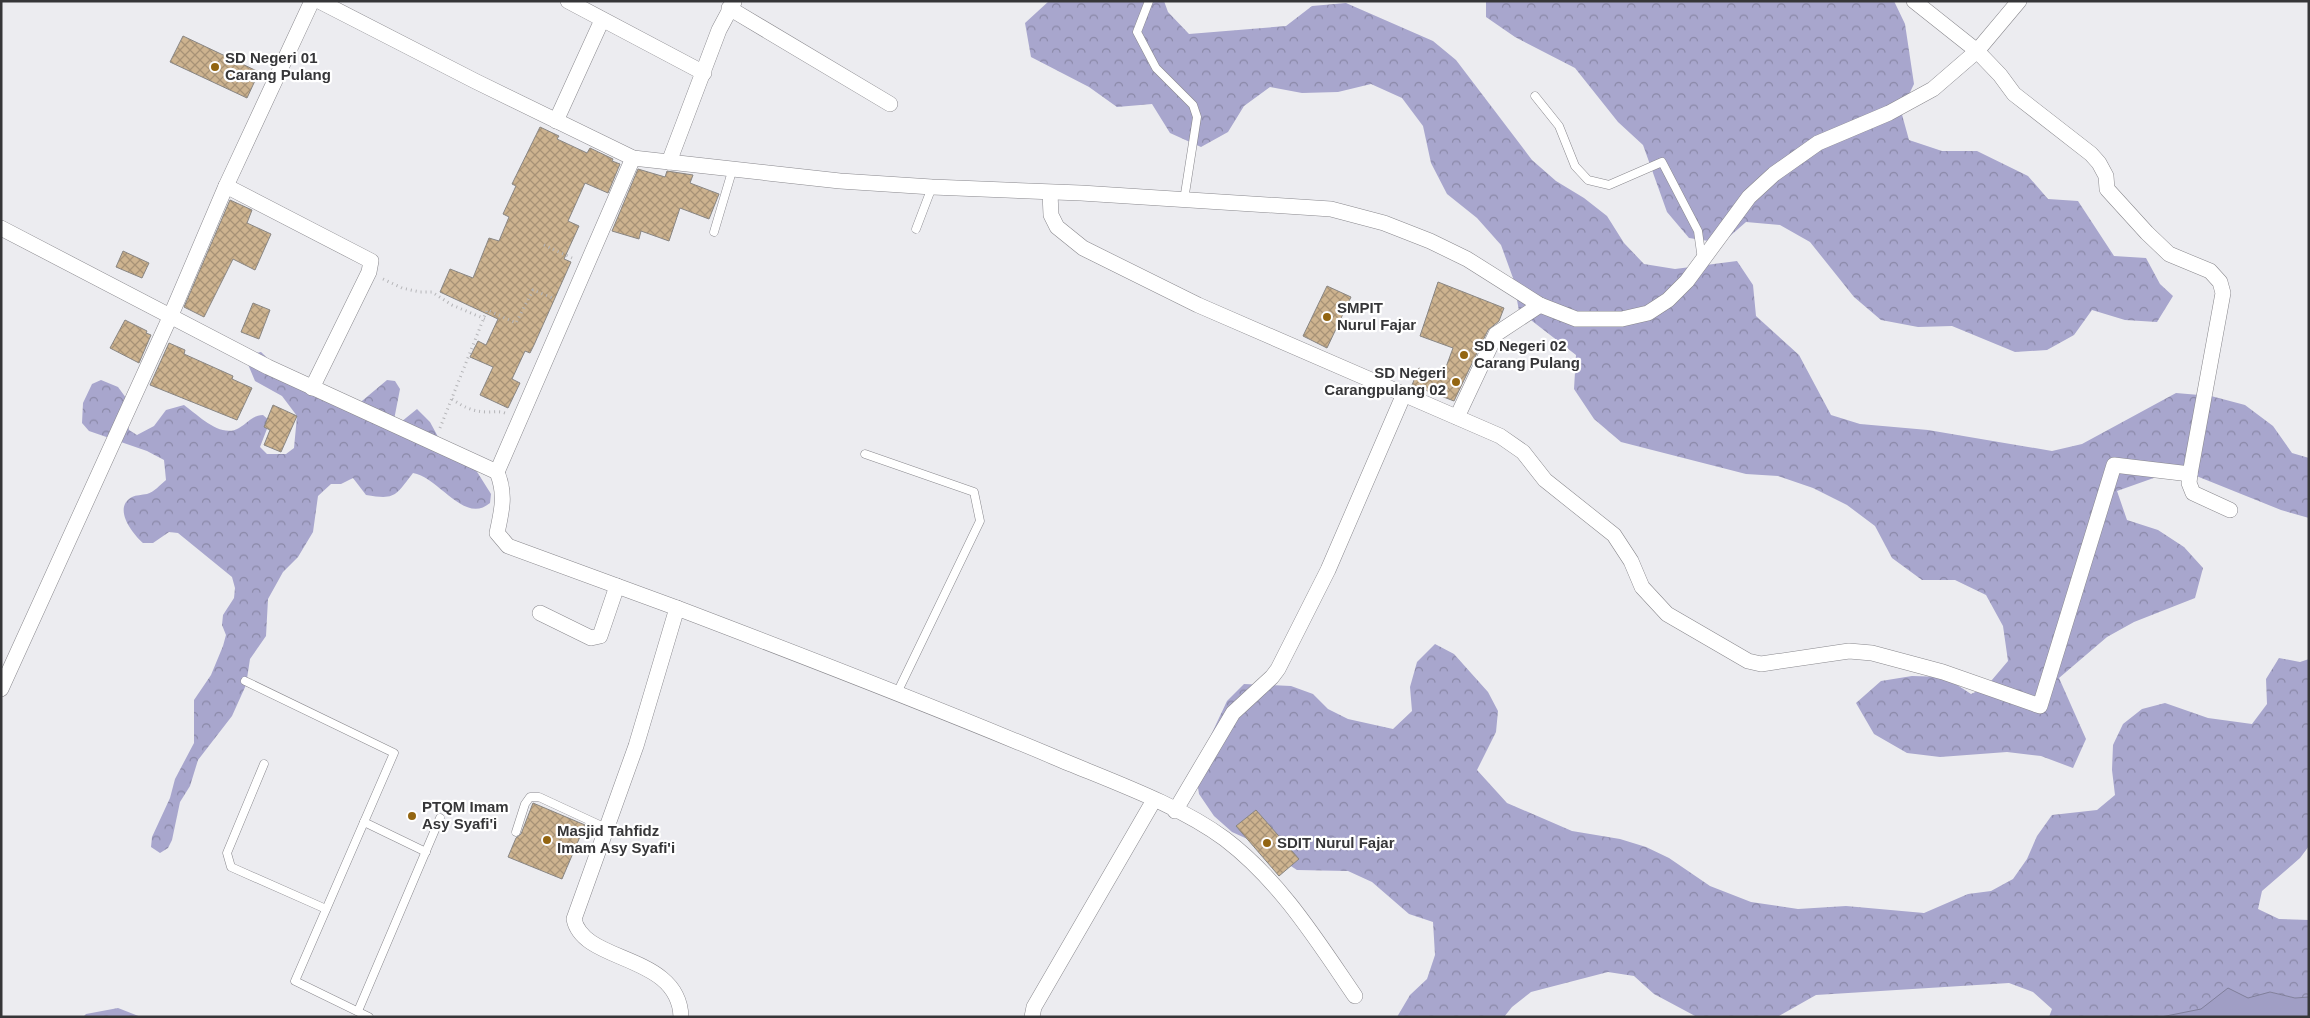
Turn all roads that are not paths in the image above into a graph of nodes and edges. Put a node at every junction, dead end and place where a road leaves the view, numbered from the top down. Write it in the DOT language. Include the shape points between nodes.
graph roads {
  1 [pos="312,1"];
  2 [pos="319,1"];
  3 [pos="568,1"];
  4 [pos="1149,1"];
  5 [pos="1914,1"];
  6 [pos="2019,1"];
  7 [pos="731,5"];
  8 [pos="602,20"];
  9 [pos="1977,51"];
  10 [pos="704,72"];
  11 [pos="1535,96"];
  12 [pos="890,104"];
  13 [pos="556,120"];
  14 [pos="633,158"];
  15 [pos="669,162"];
  16 [pos="733,168"];
  17 [pos="226,186"];
  18 [pos="932,188"];
  19 [pos="1050,193"];
  20 [pos="1184,200"];
  21 [pos="1,228"];
  22 [pos="916,229"];
  23 [pos="714,232"];
  24 [pos="1702,260"];
  25 [pos="1540,305"];
  26 [pos="171,315"];
  27 [pos="312,388"];
  28 [pos="1404,394"];
  29 [pos="1458,417"];
  30 [pos="865,454"];
  31 [pos="497,472"];
  32 [pos="2190,474"];
  33 [pos="2230,510"];
  34 [pos="617,586"];
  35 [pos="677,608"];
  36 [pos="540,613"];
  37 [pos="245,681"];
  38 [pos="1,689"];
  39 [pos="897,693"];
  40 [pos="264,764"];
  41 [pos="1154,800"];
  42 [pos="1175,810"];
  43 [pos="440,818"];
  44 [pos="364,822"];
  45 [pos="606,828"];
  46 [pos="516,832"];
  47 [pos="426,852"];
  48 [pos="326,909"];
  49 [pos="1355,996"];
  50 [pos="358,1011"];
  51 [pos="370,1017"];
  52 [pos="681,1017"];
  53 [pos="1032,1017"];
  1 -- 17 [label="street"];
  2 -- 13 [label="street"];
  3 -- 8 [label="street"];
  4 -- 20 [label="lane" via="1137,32 1156,68 1193,105 1197,117"];
  5 -- 9 [label="street"];
  6 -- 9 [label="street"];
  7 -- 10 [label="street"];
  7 -- 12 [label="street"];
  8 -- 10 [label="street"];
  8 -- 13 [label="street"];
  9 -- 24 [label="street" via="1933,89 1889,113 1818,143 1774,174 1749,197"];
  9 -- 32 [label="street" via="2014,94 2091,154 2102,170 2107,189 2168,254 2210,271 2220,282 2223,293"];
  10 -- 15 [label="street"];
  11 -- 24 [label="lane" via="1560,126 1575,166 1588,180 1609,185 1662,162 1698,231"];
  13 -- 14 [label="street"];
  14 -- 15 [label="street"];
  14 -- 31 [label="street"];
  15 -- 16 [label="street"];
  16 -- 18 [label="street"];
  16 -- 23 [label="lane"];
  17 -- 26 [label="street"];
  17 -- 27 [label="street" via="368,259 371,265"];
  18 -- 19 [label="street"];
  18 -- 22 [label="lane"];
  19 -- 20 [label="street"];
  19 -- 28 [label="street" via="1051,215 1057,227 1083,248 1206,309"];
  20 -- 25 [label="street" via="1331,210 1384,223 1467,259"];
  21 -- 26 [label="street"];
  24 -- 25 [label="street" via="1687,281 1648,314 1622,319 1576,319"];
  25 -- 29 [label="street" via="1496,334"];
  26 -- 27 [label="street"];
  26 -- 38 [label="street"];
  27 -- 31 [label="street"];
  28 -- 29 [label="street"];
  28 -- 42 [label="street" via="1328,570 1278,669 1233,713"];
  29 -- 32 [label="street" via="1513,444 1545,480 1614,535 1631,561 1642,587 1666,614 1748,661 1760,664 1849,651 1872,653 1943,672 2040,706 2114,465"];
  30 -- 39 [label="lane" via="974,492 980,521"];
  31 -- 34 [label="street" via="504,506 497,533 501,540 508,546"];
  32 -- 33 [label="street" via="2192,493"];
  34 -- 35 [label="street"];
  34 -- 36 [label="street" via="600,636 592,638"];
  35 -- 39 [label="street"];
  35 -- 45 [label="street" via="636,746"];
  37 -- 44 [label="lane" via="394,753"];
  39 -- 41 [label="street"];
  40 -- 48 [label="lane" via="227,853 231,867"];
  41 -- 42 [label="street"];
  41 -- 53 [label="street" via="1034,1007"];
  42 -- 49 [label="street" via="1224,838 1269,877"];
  43 -- 47 [label="lane"];
  44 -- 47 [label="lane"];
  44 -- 48 [label="lane"];
  45 -- 46 [label="lane" via="539,797 530,797"];
  45 -- 52 [label="street" via="576,910 575,927 587,940 646,968 665,981 678,997"];
  47 -- 50 [label="lane"];
  48 -- 50 [label="lane" via="295,981"];
  50 -- 51 [label="lane"];
}
